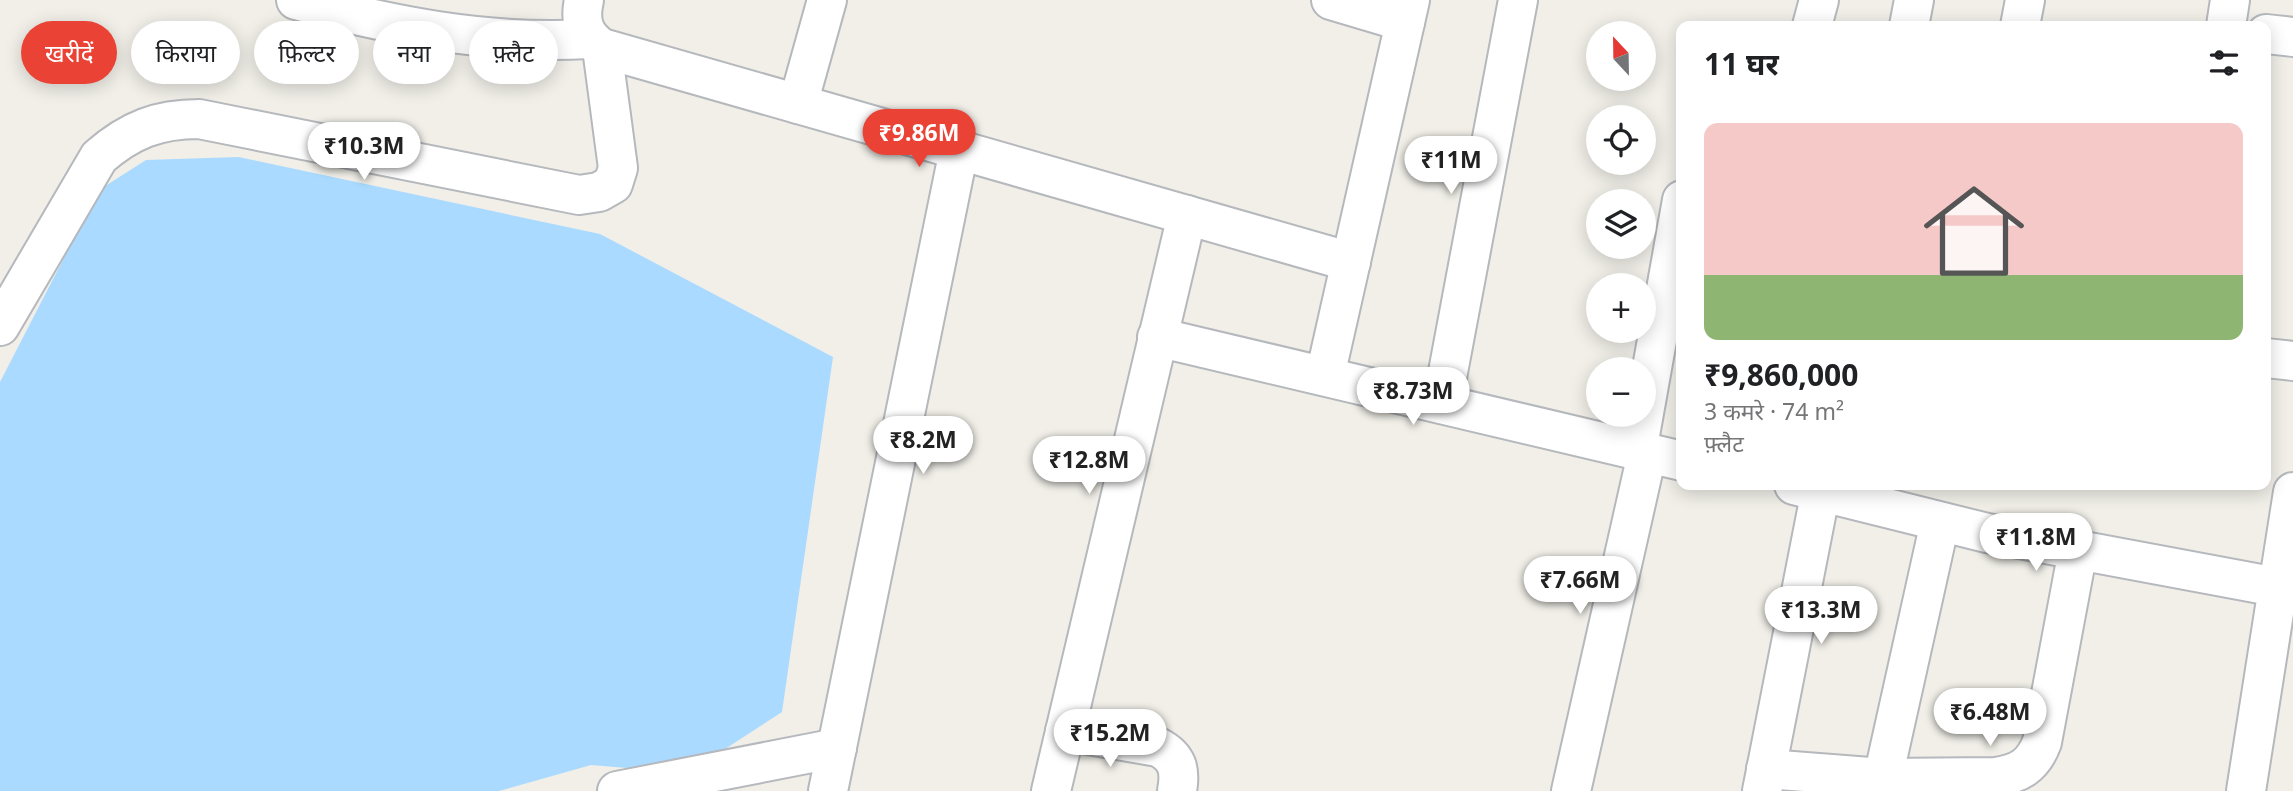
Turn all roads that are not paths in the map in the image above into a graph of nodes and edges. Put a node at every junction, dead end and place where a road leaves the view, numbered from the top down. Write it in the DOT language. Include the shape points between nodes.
graph roads {
  1 [pos="296,0"];
  2 [pos="584,0"];
  3 [pos="827,0"];
  4 [pos="1331,0"];
  5 [pos="1518,0"];
  6 [pos="1819,0"];
  7 [pos="1914,0"];
  8 [pos="2025,0"];
  9 [pos="2230,0"];
  10 [pos="1407,11"];
  11 [pos="1813,21"];
  12 [pos="1910,21"];
  13 [pos="2021,21"];
  14 [pos="2226,21"];
  15 [pos="2271,35"];
  16 [pos="2293,37"];
  17 [pos="595,44"];
  18 [pos="797,104"];
  19 [pos="959,150"];
  20 [pos="1187,215"];
  21 [pos="1676,257"];
  22 [pos="1351,262"];
  23 [pos="0,327"];
  24 [pos="1157,337"];
  25 [pos="2271,359"];
  26 [pos="2293,361"];
  27 [pos="1325,376"];
  28 [pos="1442,404"];
  29 [pos="1655,456"];
  30 [pos="1812,490"];
  31 [pos="1829,490"];
  32 [pos="2293,492"];
  33 [pos="1931,508"];
  34 [pos="2078,550"];
  35 [pos="2286,588"];
  36 [pos="1065,731"];
  37 [pos="837,748"];
  38 [pos="1883,778"];
  39 [pos="1764,780"];
  40 [pos="617,791"];
  41 [pos="828,791"];
  42 [pos="1051,791"];
  43 [pos="1177,791"];
  44 [pos="1571,791"];
  45 [pos="2246,791"];
  1 -- 17 [label="street" via="381,23 515,41"];
  2 -- 17 [label="street" via="583,27"];
  3 -- 18 [label="street"];
  4 -- 10 [label="street"];
  5 -- 28 [label="street"];
  6 -- 11 [label="street"];
  7 -- 12 [label="street"];
  8 -- 13 [label="street"];
  9 -- 14 [label="street"];
  10 -- 22 [label="street"];
  15 -- 16 [label="street"];
  17 -- 18 [label="street"];
  17 -- 23 [label="street" via="618,168 613,184 599,192 579,195 199,119 170,119 122,137 99,157"];
  18 -- 19 [label="street"];
  19 -- 20 [label="street"];
  19 -- 37 [label="street"];
  20 -- 22 [label="street"];
  20 -- 24 [label="street"];
  21 -- 29 [label="street"];
  22 -- 27 [label="street"];
  24 -- 27 [label="street"];
  24 -- 36 [label="street"];
  25 -- 26 [label="street"];
  27 -- 28 [label="street"];
  28 -- 29 [label="street"];
  29 -- 44 [label="street"];
  30 -- 39 [label="street"];
  31 -- 33 [label="street"];
  32 -- 35 [label="street"];
  33 -- 34 [label="street"];
  33 -- 38 [label="street"];
  34 -- 35 [label="street"];
  34 -- 38 [label="street" via="2042,742 2026,768 1994,777"];
  35 -- 45 [label="street"];
  36 -- 42 [label="street"];
  36 -- 43 [label="street" via="1158,747 1177,762"];
  37 -- 40 [label="street"];
  37 -- 41 [label="street"];
  38 -- 39 [label="street"];
}
